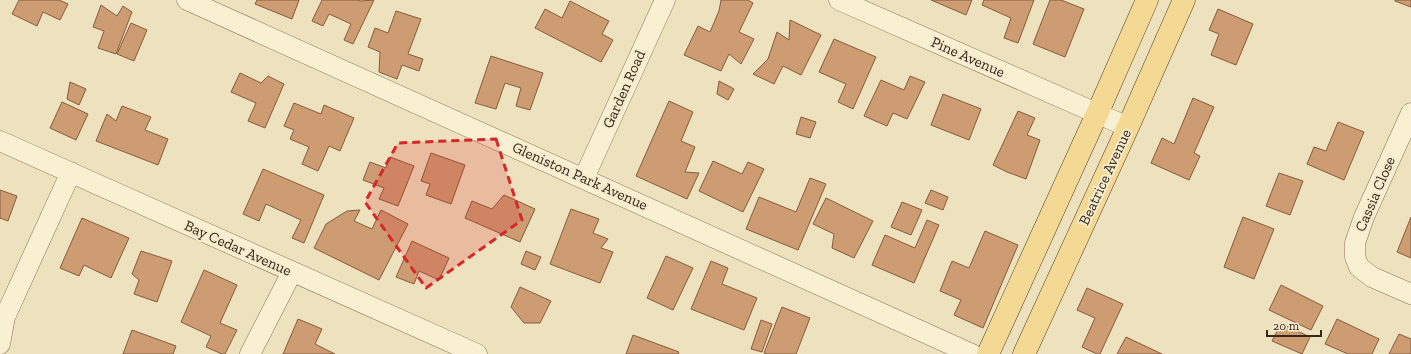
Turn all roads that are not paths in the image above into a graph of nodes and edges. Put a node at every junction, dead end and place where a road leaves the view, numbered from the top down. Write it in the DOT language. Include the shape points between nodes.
graph roads {
  1 [pos="187,0"];
  2 [pos="664,0"];
  3 [pos="839,0"];
  4 [pos="1147,0"];
  5 [pos="1184,0"];
  6 [pos="1411,113"];
  7 [pos="1097,114"];
  8 [pos="1128,127"];
  9 [pos="0,141"];
  10 [pos="71,172"];
  11 [pos="584,178"];
  12 [pos="292,272"];
  13 [pos="1411,294"];
  14 [pos="0,344"];
  15 [pos="250,354"];
  16 [pos="477,354"];
  17 [pos="972,354"];
  18 [pos="988,354"];
  19 [pos="1024,354"];
  1 -- 11 [label="street, Gleniston Park Avenue"];
  2 -- 11 [label="street, Garden Road"];
  3 -- 7 [label="street, Pine Avenue"];
  4 -- 7 [label="main road"];
  5 -- 8 [label="main road, Beatrice Avenue"];
  6 -- 13 [label="street, Cassia Close" via="1364,216 1355,243 1355,256 1359,267 1372,277"];
  7 -- 8 [label="street, Pine Avenue"];
  7 -- 18 [label="main road"];
  8 -- 19 [label="main road, Beatrice Avenue"];
  9 -- 10 [label="street, Bay Cedar Avenue"];
  10 -- 12 [label="street, Bay Cedar Avenue"];
  10 -- 14 [label="street" via="5,317"];
  11 -- 17 [label="street, Gleniston Park Avenue"];
  12 -- 15 [label="street"];
  12 -- 16 [label="street, Bay Cedar Avenue"];
}
